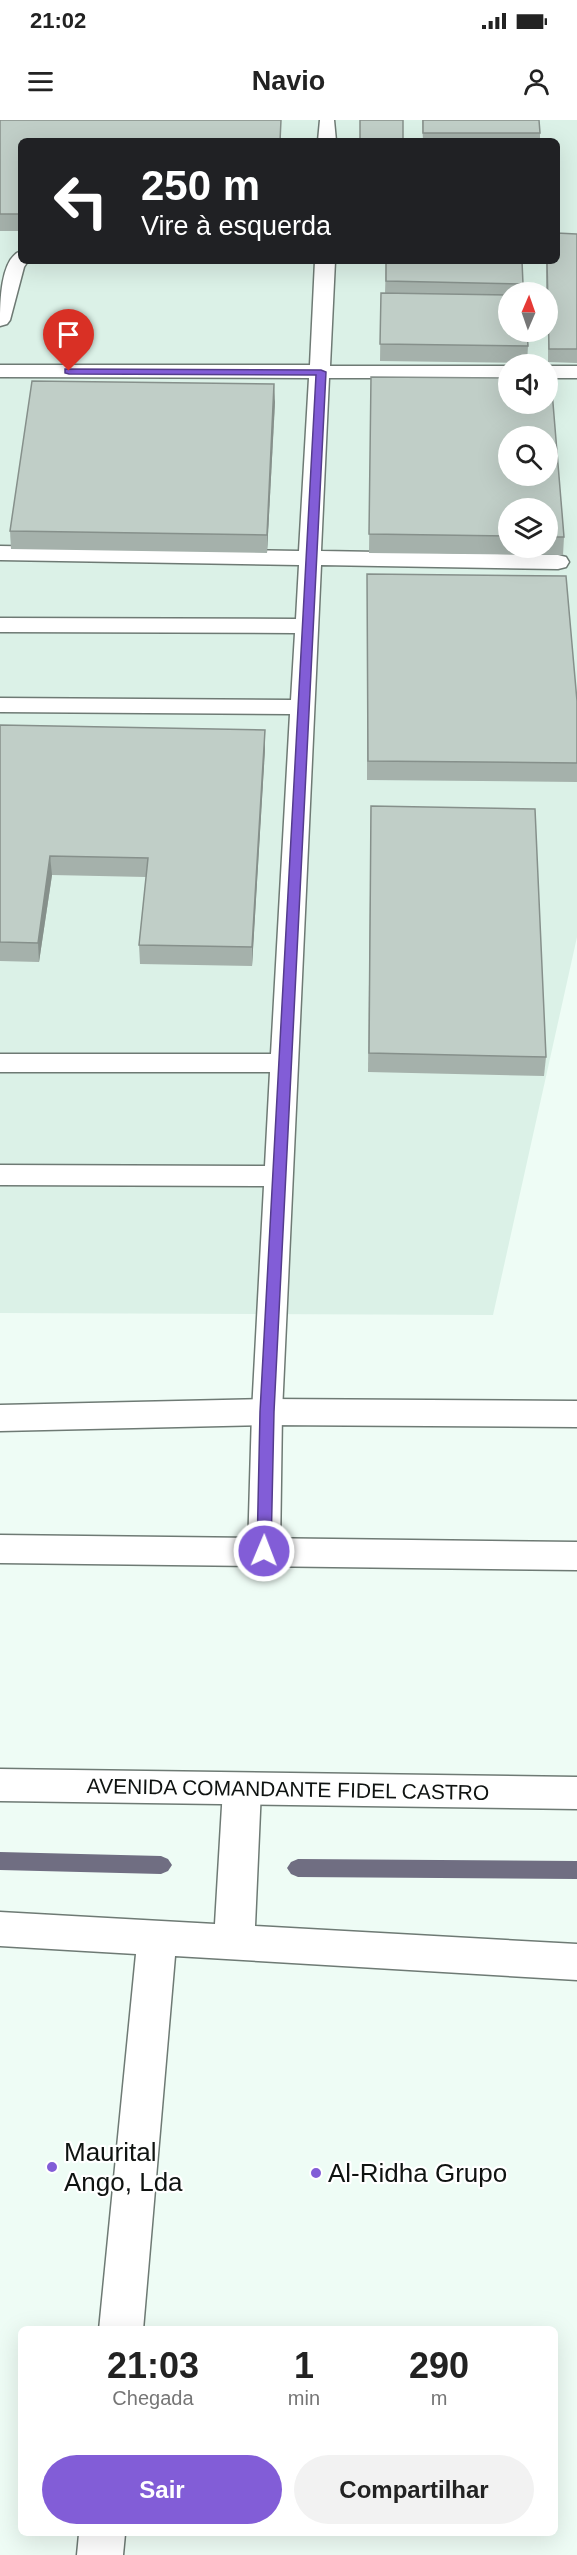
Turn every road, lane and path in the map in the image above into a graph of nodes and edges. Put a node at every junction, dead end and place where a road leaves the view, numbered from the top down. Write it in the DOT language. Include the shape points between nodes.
graph roads {
  1 [pos="18,261"];
  2 [pos="325,264"];
  3 [pos="0,320"];
  4 [pos="0,371"];
  5 [pos="321,372"];
  6 [pos="498,372"];
  7 [pos="558,372"];
  8 [pos="577,372"];
  9 [pos="0,553"];
  10 [pos="311,558"];
  11 [pos="558,562"];
  12 [pos="0,625"];
  13 [pos="308,626"];
  14 [pos="0,705"];
  15 [pos="303,707"];
  16 [pos="0,1063"];
  17 [pos="285,1063"];
  18 [pos="0,1175"];
  19 [pos="279,1176"];
  20 [pos="267,1412"];
  21 [pos="577,1414"];
  22 [pos="0,1418"];
  23 [pos="0,1549"];
  24 [pos="264,1551"];
  25 [pos="577,1556"];
  26 [pos="0,1785"];
  27 [pos="242,1789"];
  28 [pos="577,1793"];
  29 [pos="0,1929"];
  30 [pos="157,1937"];
  31 [pos="234,1942"];
  32 [pos="577,1962"];
  33 [pos="121,2326"];
  34 [pos="102,2536"];
  35 [pos="100,2555"];
  1 -- 3 [label="lane"];
  2 -- 5 [label="lane"];
  4 -- 5 [label="lane"];
  5 -- 6 [label="lane"];
  5 -- 10 [label="lane"];
  7 -- 8 [label="lane"];
  9 -- 10 [label="lane"];
  10 -- 11 [label="lane"];
  10 -- 13 [label="lane"];
  12 -- 13 [label="lane"];
  13 -- 15 [label="lane"];
  14 -- 15 [label="lane"];
  15 -- 17 [label="lane"];
  16 -- 17 [label="lane"];
  17 -- 19 [label="lane"];
  18 -- 19 [label="lane"];
  19 -- 20 [label="lane"];
  20 -- 21 [label="main road"];
  20 -- 22 [label="main road"];
  20 -- 24 [label="lane"];
  23 -- 24 [label="main road"];
  24 -- 25 [label="main road"];
  26 -- 27 [label="main road, AVENIDA COMANDANTE FIDEL CASTRO"];
  27 -- 28 [label="main road, AVENIDA COMANDANTE FIDEL CASTRO"];
  27 -- 31 [label="main road"];
  29 -- 30 [label="main road"];
  30 -- 31 [label="main road"];
  30 -- 33 [label="main road"];
  31 -- 32 [label="main road"];
  34 -- 35 [label="main road"];
}
